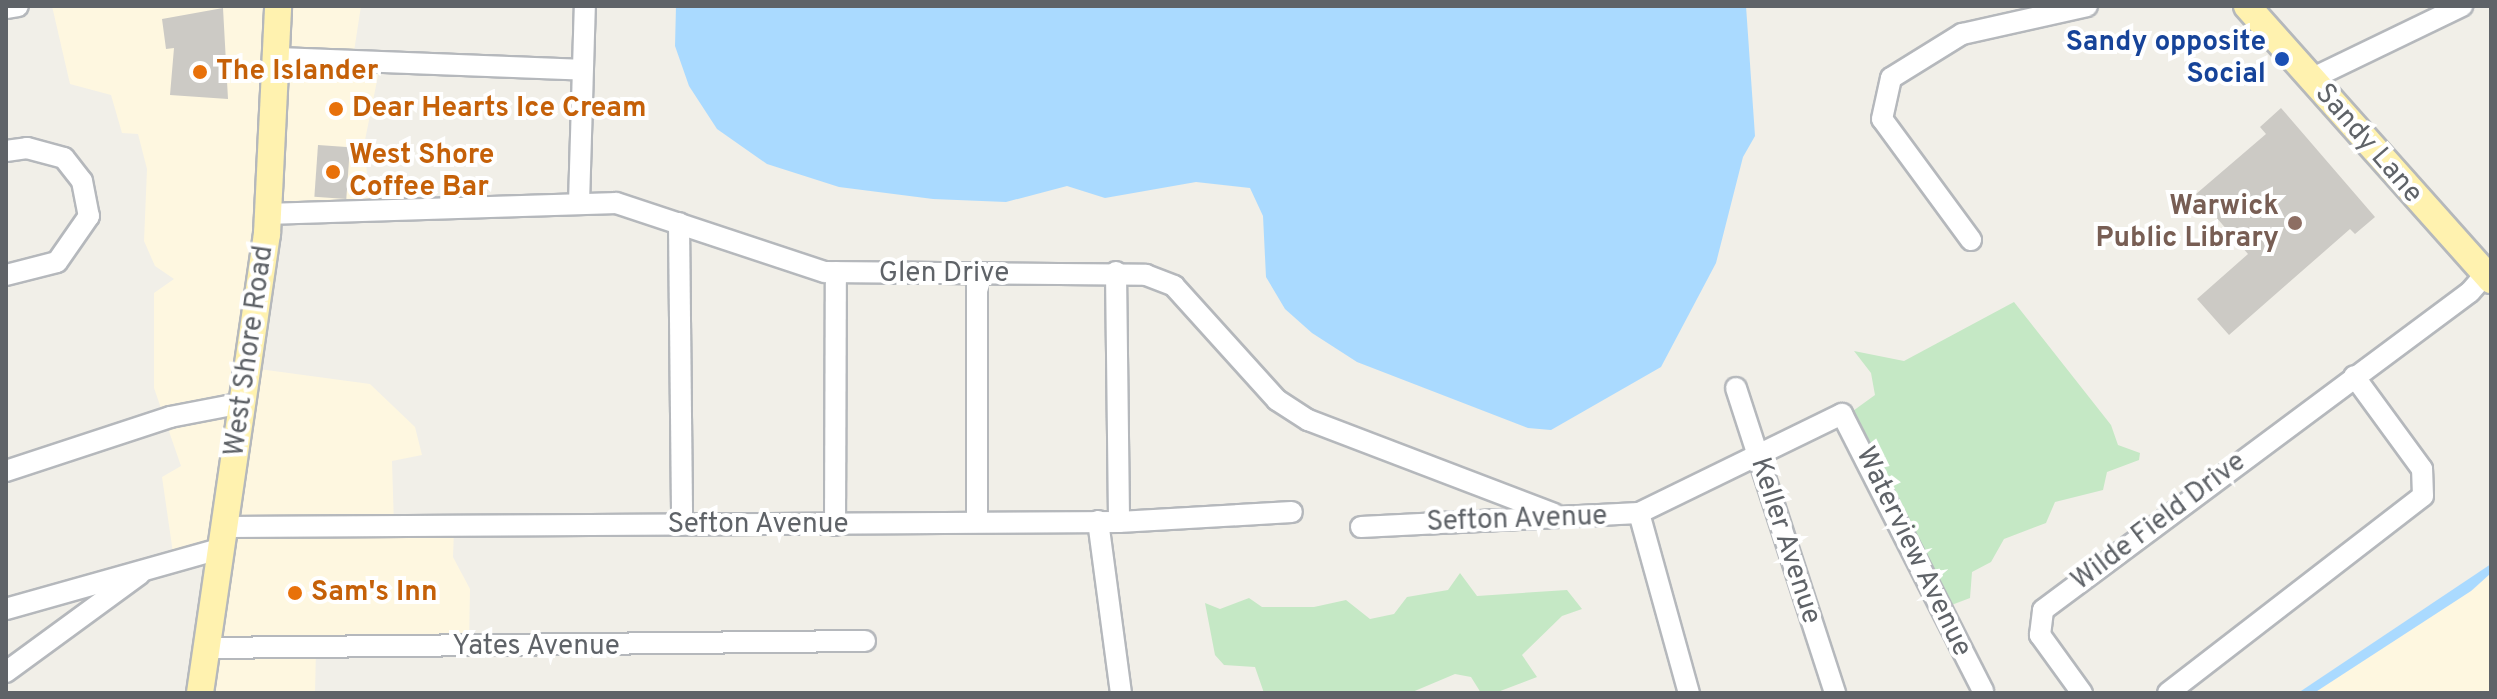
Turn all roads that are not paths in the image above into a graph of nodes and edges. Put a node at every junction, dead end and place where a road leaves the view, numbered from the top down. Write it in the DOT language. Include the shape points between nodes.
graph roads {
  1 [pos="18,6"];
  2 [pos="278,6"];
  3 [pos="585,6"];
  4 [pos="2087,6"];
  5 [pos="2247,6"];
  6 [pos="2462,6"];
  7 [pos="6,8"];
  8 [pos="276,58"];
  9 [pos="582,70"];
  10 [pos="2311,79"];
  11 [pos="6,151"];
  12 [pos="579,203"];
  13 [pos="268,214"];
  14 [pos="679,223"];
  15 [pos="1971,240"];
  16 [pos="836,272"];
  17 [pos="1116,272"];
  18 [pos="977,274"];
  19 [pos="6,275"];
  20 [pos="2489,275"];
  21 [pos="2354,376"];
  22 [pos="1736,388"];
  23 [pos="243,403"];
  24 [pos="1842,414"];
  25 [pos="1755,452"];
  26 [pos="6,471"];
  27 [pos="1292,512"];
  28 [pos="1639,513"];
  29 [pos="1554,514"];
  30 [pos="1098,521"];
  31 [pos="977,522"];
  32 [pos="1119,522"];
  33 [pos="682,525"];
  34 [pos="835,525"];
  35 [pos="1361,527"];
  36 [pos="222,538"];
  37 [pos="153,565"];
  38 [pos="6,609"];
  39 [pos="865,641"];
  40 [pos="207,648"];
  41 [pos="6,672"];
  42 [pos="1983,691"];
  43 [pos="200,693"];
  44 [pos="1121,693"];
  45 [pos="1689,693"];
  46 [pos="1835,693"];
  47 [pos="2082,693"];
  48 [pos="2168,693"];
  1 -- 7 [label="street"];
  2 -- 8 [label="main road, West Shore Road"];
  3 -- 9 [label="street"];
  4 -- 15 [label="street" via="1962,34 1891,78 1882,119"];
  5 -- 10 [label="main road, Sandy Lane"];
  6 -- 10 [label="street"];
  8 -- 9 [label="street"];
  8 -- 13 [label="main road, West Shore Road"];
  9 -- 12 [label="street"];
  10 -- 20 [label="main road, Sandy Lane"];
  11 -- 19 [label="street" via="27,148 64,158 87,200 89,216 73,248 38,270"];
  12 -- 13 [label="street, Glen Drive"];
  12 -- 14 [label="street, Glen Drive" via="616,203"];
  13 -- 23 [label="main road, West Shore Road"];
  14 -- 16 [label="street, Glen Drive"];
  14 -- 33 [label="street"];
  16 -- 18 [label="street, Glen Drive"];
  16 -- 34 [label="street"];
  17 -- 18 [label="street, Glen Drive"];
  17 -- 29 [label="street, Glen Drive" via="1174,286 1277,400 1308,420"];
  17 -- 32 [label="street"];
  18 -- 31 [label="street"];
  20 -- 21 [label="street, Wilde Field Drive"];
  21 -- 47 [label="street, Wilde Field Drive" via="2043,610 2040,635"];
  21 -- 48 [label="street" via="2422,469 2423,496"];
  22 -- 25 [label="street, Keller Avenue"];
  23 -- 26 [label="street" via="199,409"];
  23 -- 36 [label="main road, West Shore Road"];
  24 -- 25 [label="street, Sefton Avenue"];
  24 -- 42 [label="street, Waterview Avenue"];
  25 -- 28 [label="street, Sefton Avenue"];
  25 -- 46 [label="street, Keller Avenue"];
  27 -- 32 [label="street, Sefton Avenue"];
  28 -- 29 [label="street, Sefton Avenue" via="1599,519"];
  28 -- 45 [label="street"];
  29 -- 35 [label="street, Sefton Avenue"];
  30 -- 31 [label="street, Sefton Avenue"];
  30 -- 32 [label="street, Sefton Avenue"];
  30 -- 44 [label="street"];
  31 -- 34 [label="street, Sefton Avenue"];
  33 -- 34 [label="street, Sefton Avenue"];
  33 -- 36 [label="street, Sefton Avenue"];
  36 -- 37 [label="street, Sefton Avenue"];
  36 -- 40 [label="main road, West Shore Road"];
  37 -- 38 [label="street, Sefton Avenue"];
  37 -- 41 [label="street"];
  39 -- 40 [label="street, Yates Avenue"];
  40 -- 43 [label="main road, West Shore Road"];
}
